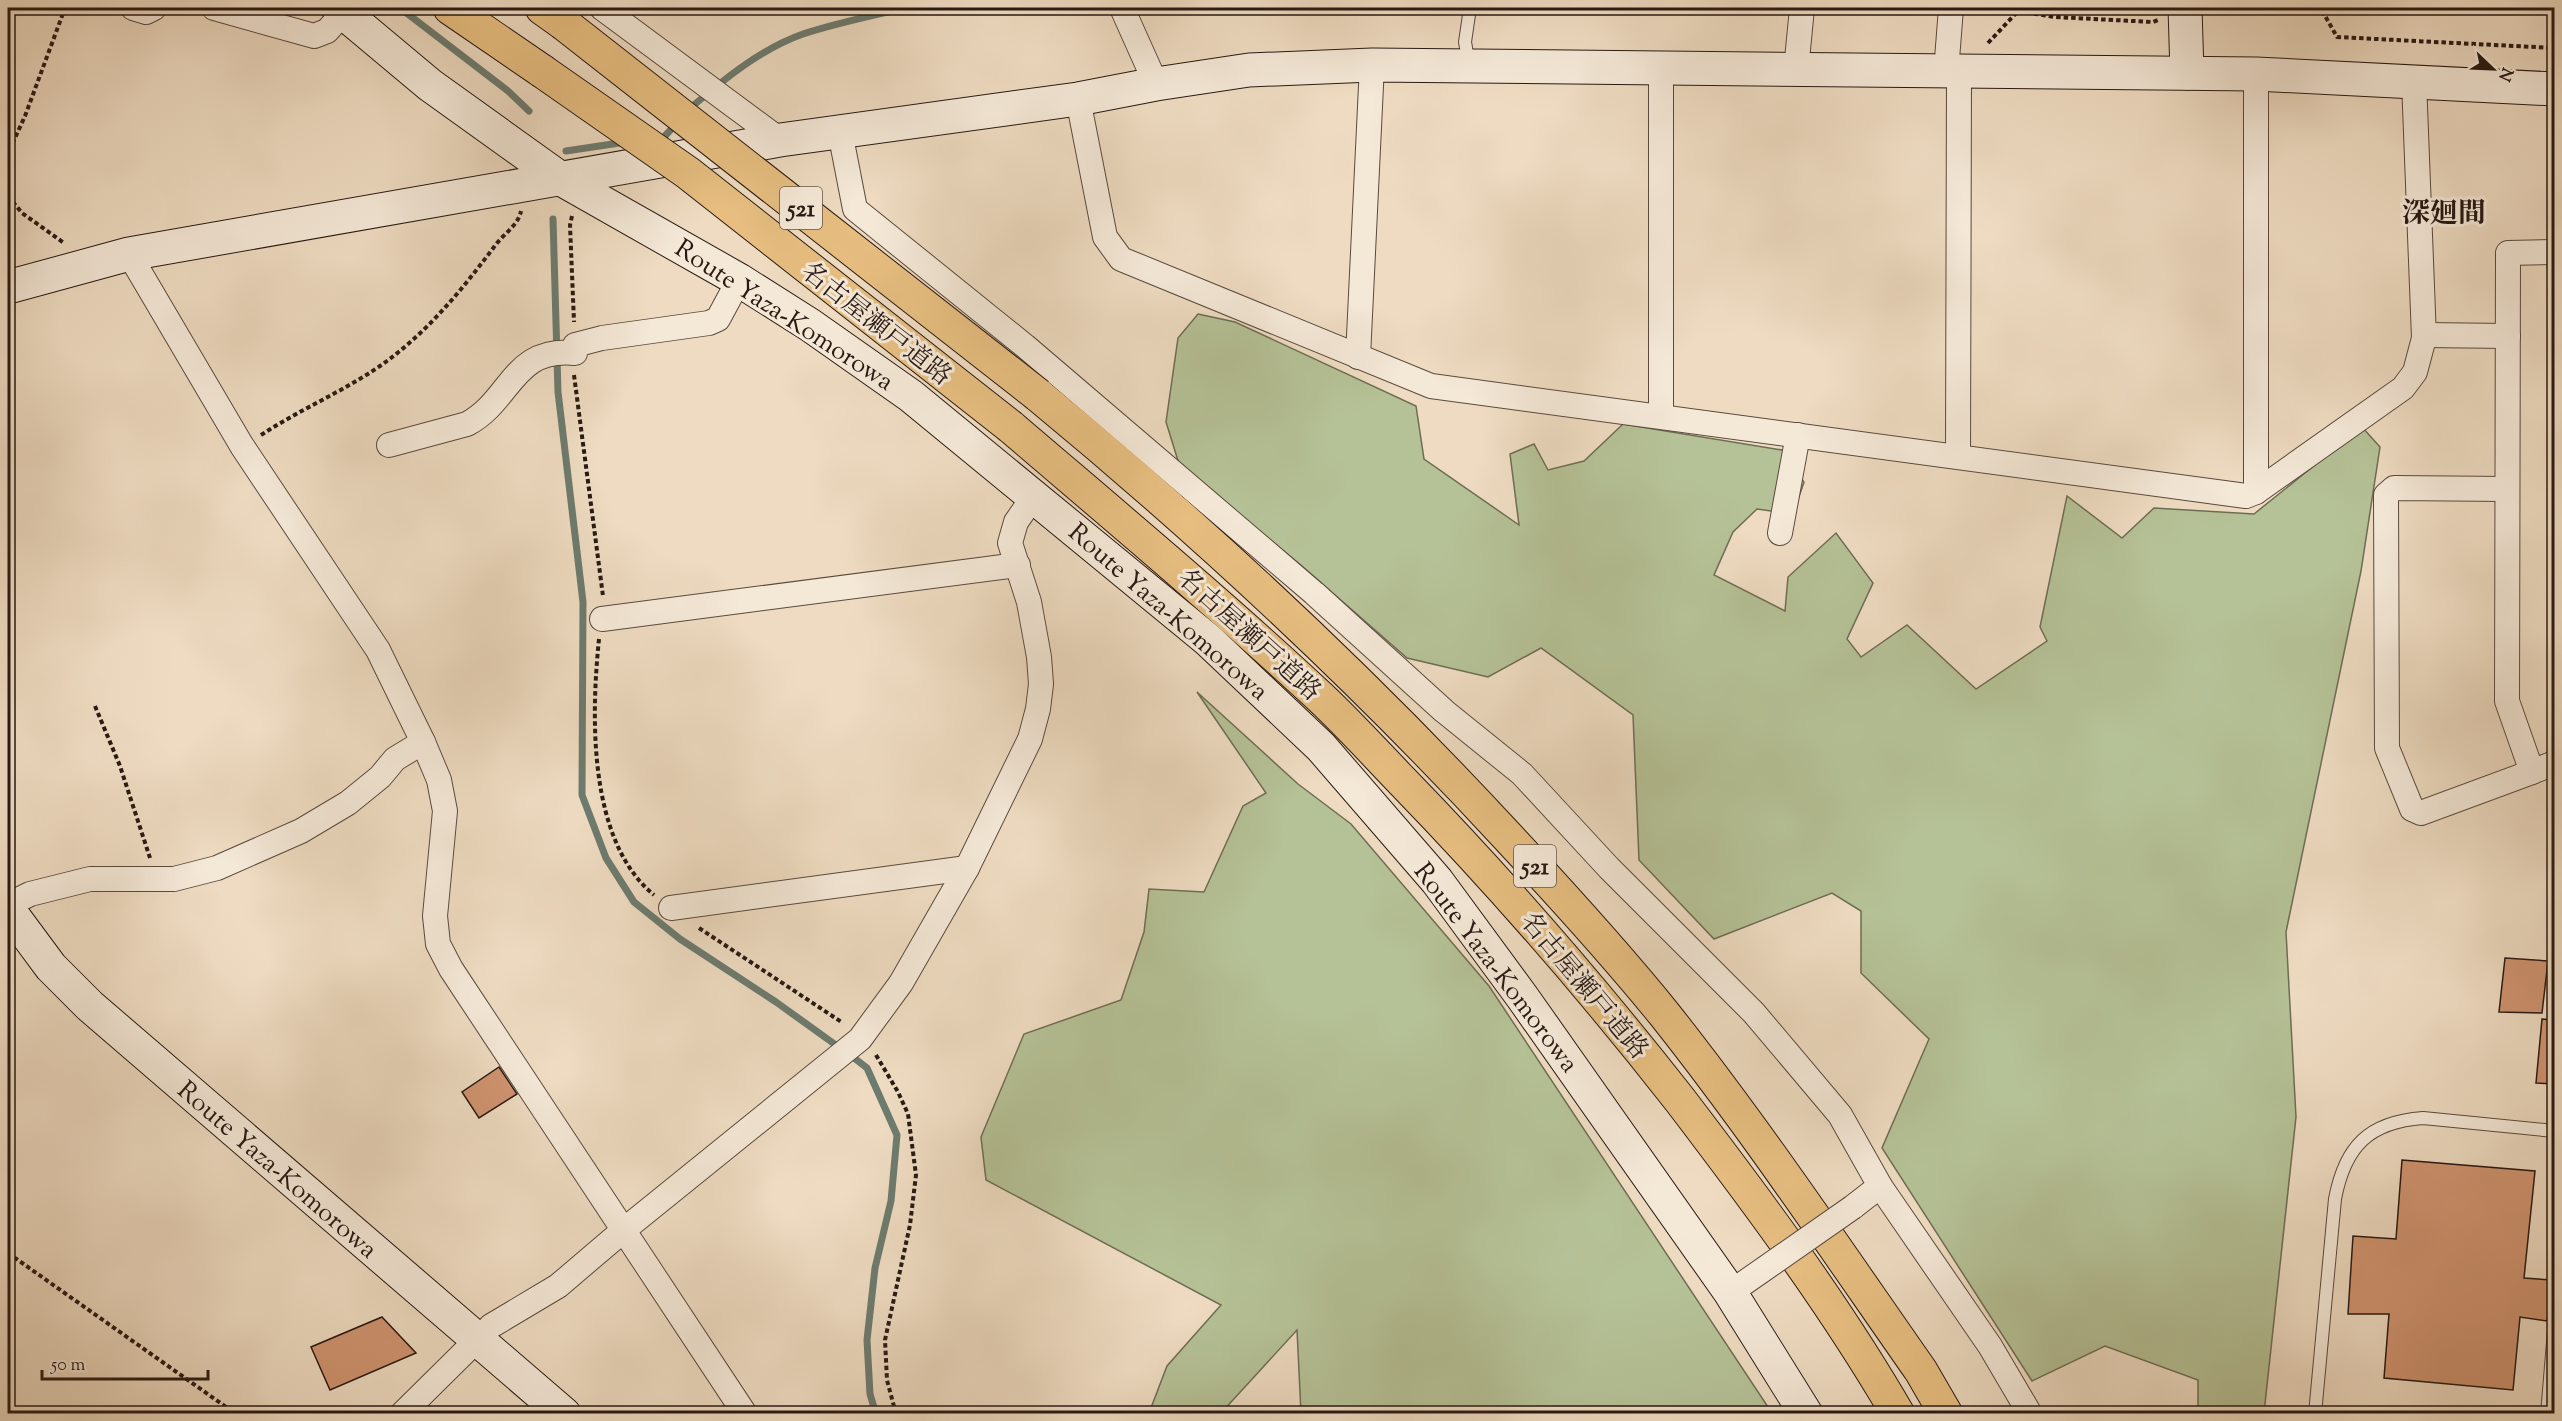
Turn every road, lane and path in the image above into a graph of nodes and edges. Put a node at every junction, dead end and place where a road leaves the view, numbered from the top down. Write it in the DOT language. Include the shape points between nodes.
graph roads {
  1 [pos="65,8"];
  2 [pos="133,8"];
  3 [pos="154,8"];
  4 [pos="214,8"];
  5 [pos="450,8"];
  6 [pos="602,8"];
  7 [pos="1122,8"];
  8 [pos="1470,8"];
  9 [pos="1802,8"];
  10 [pos="1951,8"];
  11 [pos="2185,8"];
  12 [pos="2306,8"];
  13 [pos="341,10"];
  14 [pos="552,15"];
  15 [pos="2554,48"];
  16 [pos="1372,65"];
  17 [pos="1951,65"];
  18 [pos="1470,66"];
  19 [pos="1661,69"];
  20 [pos="1796,70"];
  21 [pos="2187,73"];
  22 [pos="2256,74"];
  23 [pos="2414,81"];
  24 [pos="1156,84"];
  25 [pos="2554,89"];
  26 [pos="1078,99"];
  27 [pos="840,132"];
  28 [pos="780,141"];
  29 [pos="8,173"];
  30 [pos="561,179"];
  31 [pos="8,196"];
  32 [pos="522,209"];
  33 [pos="573,216"];
  34 [pos="2554,252"];
  35 [pos="129,254"];
  36 [pos="75,268"];
  37 [pos="739,280"];
  38 [pos="8,287"];
  39 [pos="2424,335"];
  40 [pos="2508,336"];
  41 [pos="574,350"];
  42 [pos="1358,357"];
  43 [pos="1661,415"];
  44 [pos="1798,435"];
  45 [pos="242,446"];
  46 [pos="389,446"];
  47 [pos="1958,456"];
  48 [pos="2507,489"];
  49 [pos="2256,492"];
  50 [pos="1034,496"];
  51 [pos="1780,533"];
  52 [pos="1018,565"];
  53 [pos="602,619"];
  54 [pos="95,706"];
  55 [pos="423,742"];
  56 [pos="2554,763"];
  57 [pos="2532,772"];
  58 [pos="967,868"];
  59 [pos="156,879"];
  60 [pos="8,907"];
  61 [pos="671,908"];
  62 [pos="861,1037"];
  63 [pos="2554,1131"];
  64 [pos="1880,1186"];
  65 [pos="625,1229"];
  66 [pos="8,1253"];
  67 [pos="1737,1287"];
  68 [pos="2554,1330"];
  69 [pos="477,1340"];
  70 [pos="236,1413"];
  71 [pos="402,1413"];
  72 [pos="564,1413"];
  73 [pos="745,1413"];
  74 [pos="896,1413"];
  75 [pos="1806,1413"];
  76 [pos="1898,1413"];
  77 [pos="1946,1413"];
  78 [pos="2030,1413"];
  79 [pos="2315,1413"];
  80 [pos="2547,1413"];
  1 -- 29 [label="path" via="10,149"];
  2 -- 3 [label="street" via="146,12"];
  4 -- 13 [label="street" via="314,36 327,31"];
  5 -- 76 [label="highway, 名古屋瀬戸道路 / 521, bridge" via="688,173 1011,427 1175,564 1322,698 1547,937 1633,1040 1811,1277"];
  6 -- 28 [label="street"];
  7 -- 24 [label="street"];
  8 -- 18 [label="lane" via="1465,42"];
  9 -- 20 [label="street"];
  10 -- 17 [label="street"];
  11 -- 17 [label="path" via="2153,22 2054,17 2018,11 1988,44"];
  11 -- 21 [label="main road"];
  12 -- 15 [label="path" via="2324,14 2337,37"];
  13 -- 30 [label="main road, Route Yaza-Komorowa" via="430,85"];
  14 -- 77 [label="highway, 名古屋瀬戸道路 / 521, bridge" via="1038,395 1185,520 1347,671 1575,909 1664,1015 1745,1121 1921,1371"];
  16 -- 18 [label="main road"];
  16 -- 24 [label="main road" via="1249,70"];
  16 -- 42 [label="street"];
  17 -- 20 [label="main road"];
  17 -- 21 [label="main road"];
  17 -- 47 [label="street"];
  18 -- 19 [label="main road"];
  19 -- 20 [label="main road"];
  19 -- 43 [label="street"];
  21 -- 22 [label="main road"];
  22 -- 23 [label="main road"];
  22 -- 49 [label="street"];
  23 -- 25 [label="main road"];
  23 -- 39 [label="street"];
  24 -- 26 [label="main road"];
  26 -- 27 [label="main road"];
  26 -- 42 [label="street" via="1105,237 1121,259"];
  27 -- 28 [label="main road"];
  27 -- 64 [label="street" via="855,209 1025,346 1314,593 1444,711 1522,774 1609,868 1754,1013 1839,1114"];
  28 -- 30 [label="main road"];
  30 -- 35 [label="main road"];
  30 -- 37 [label="main road, Route Yaza-Komorowa"];
  31 -- 36 [label="path" via="22,213 67,245"];
  32 -- 45 [label="path" via="519,220 446,308 405,345 381,365"];
  33 -- 41 [label="path" via="570,225"];
  34 -- 40 [label="street" via="2508,253"];
  35 -- 36 [label="main road"];
  35 -- 45 [label="street"];
  36 -- 38 [label="main road"];
  37 -- 41 [label="street" via="718,319 709,323 602,338"];
  37 -- 50 [label="main road, Route Yaza-Komorowa" via="912,396"];
  39 -- 40 [label="street"];
  39 -- 49 [label="street" via="2415,372 2403,388"];
  40 -- 48 [label="street"];
  41 -- 46 [label="street" via="544,354 527,364 478,418 467,424"];
  41 -- 53 [label="path" via="603,590"];
  42 -- 43 [label="street" via="1431,386"];
  43 -- 44 [label="street"];
  44 -- 47 [label="street"];
  44 -- 51 [label="street"];
  45 -- 55 [label="street" via="378,650"];
  47 -- 49 [label="street" via="2246,496"];
  48 -- 57 [label="street" via="2507,701"];
  48 -- 57 [label="street" via="2394,488 2386,495 2387,748 2412,809 2421,813"];
  50 -- 52 [label="street" via="1011,533"];
  50 -- 67 [label="main road, Route Yaza-Komorowa" via="1209,640 1328,755 1437,881"];
  52 -- 53 [label="street"];
  52 -- 58 [label="street" via="1040,657 1038,709 1030,739"];
  53 -- 61 [label="path" via="596,698 604,805 614,836 635,877"];
  54 -- 59 [label="path" via="141,824"];
  55 -- 59 [label="street" via="395,759 348,803 301,831 218,868 174,879"];
  55 -- 65 [label="street" via="439,780 445,811 435,916 438,944"];
  56 -- 57 [label="street"];
  58 -- 61 [label="street"];
  58 -- 62 [label="street" via="901,983"];
  59 -- 60 [label="street" via="90,879 30,894"];
  60 -- 69 [label="main road, Route Yaza-Komorowa" via="51,967 90,1006"];
  61 -- 62 [label="path"];
  62 -- 65 [label="street"];
  62 -- 74 [label="path" via="898,1092 908,1114 914,1148 916,1175 910,1225 885,1340 887,1380"];
  63 -- 79 [label="lane" via="2423,1118 2402,1120 2383,1126 2348,1155 2339,1173 2335,1198"];
  64 -- 67 [label="street, bridge"];
  64 -- 78 [label="street" via="1990,1346"];
  65 -- 69 [label="street" via="558,1286 491,1326"];
  65 -- 73 [label="street"];
  66 -- 70 [label="path"];
  67 -- 75 [label="main road, Route Yaza-Komorowa"];
  68 -- 80 [label="lane"];
  69 -- 71 [label="street"];
  69 -- 72 [label="main road, Route Yaza-Komorowa"];
}
